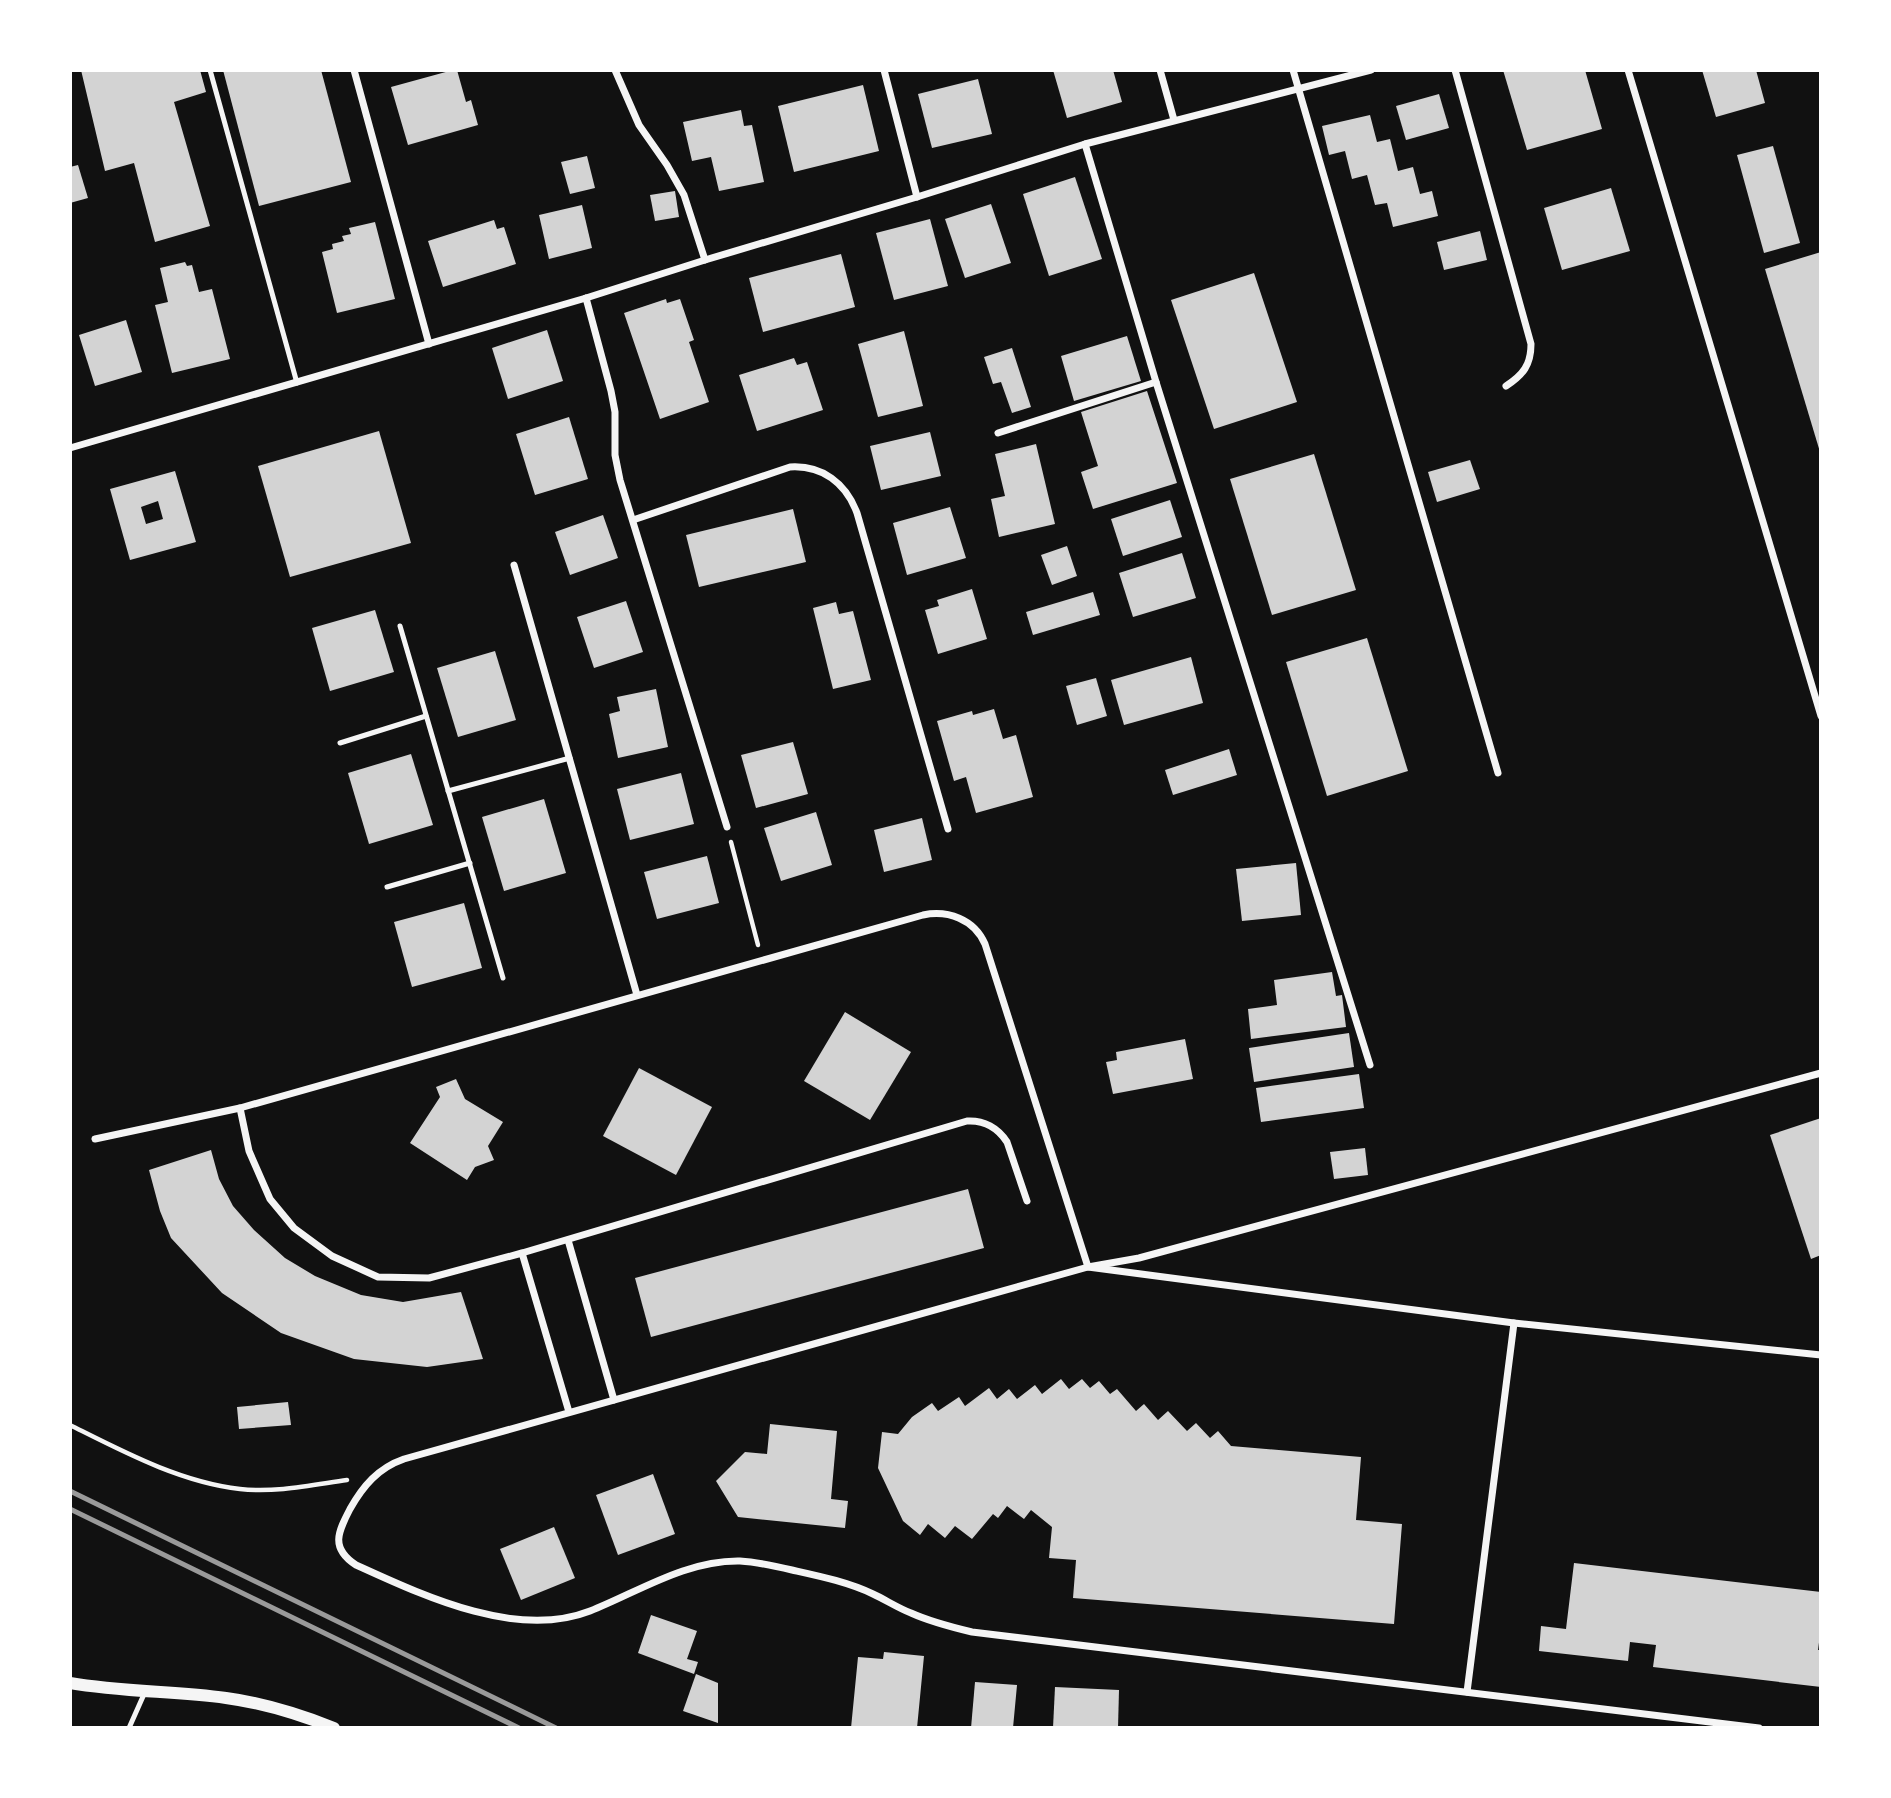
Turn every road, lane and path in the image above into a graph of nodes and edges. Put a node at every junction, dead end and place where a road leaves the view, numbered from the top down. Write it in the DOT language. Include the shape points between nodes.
graph roads {
  1 [pos="210,70"];
  2 [pos="354,70"];
  3 [pos="615,70"];
  4 [pos="884,70"];
  5 [pos="1160,70"];
  6 [pos="1293,70"];
  7 [pos="1371,70"];
  8 [pos="1455,70"];
  9 [pos="1628,70"];
  10 [pos="1298,89"];
  11 [pos="1174,120"];
  12 [pos="1085,144"];
  13 [pos="917,197"];
  14 [pos="705,260"];
  15 [pos="586,298"];
  16 [pos="429,344"];
  17 [pos="1156,382"];
  18 [pos="296,383"];
  19 [pos="1506,386"];
  20 [pos="998,433"];
  21 [pos="70,448"];
  22 [pos="633,520"];
  23 [pos="514,565"];
  24 [pos="400,626"];
  25 [pos="426,716"];
  26 [pos="1821,716"];
  27 [pos="340,743"];
  28 [pos="570,758"];
  29 [pos="1497,773"];
  30 [pos="449,791"];
  31 [pos="727,827"];
  32 [pos="948,830"];
  33 [pos="470,863"];
  34 [pos="387,887"];
  35 [pos="762,960"];
  36 [pos="503,978"];
  37 [pos="637,996"];
  38 [pos="1370,1065"];
  39 [pos="1821,1073"];
  40 [pos="240,1108"];
  41 [pos="95,1139"];
  42 [pos="1027,1201"];
  43 [pos="568,1240"];
  44 [pos="522,1253"];
  45 [pos="1088,1267"];
  46 [pos="1514,1323"];
  47 [pos="1821,1355"];
  48 [pos="614,1400"];
  49 [pos="569,1412"];
  50 [pos="70,1425"];
  51 [pos="375,1475"];
  52 [pos="70,1683"];
  53 [pos="145,1692"];
  54 [pos="1467,1692"];
  55 [pos="129,1728"];
  56 [pos="334,1728"];
  57 [pos="1759,1728"];
  1 -- 18 [label="lane"];
  2 -- 16 [label="street"];
  3 -- 14 [label="street" via="639,125 684,195"];
  4 -- 13 [label="street"];
  5 -- 11 [label="street"];
  6 -- 10 [label="street"];
  7 -- 10 [label="street"];
  8 -- 19 [label="street" via="1531,344 1526,369"];
  9 -- 26 [label="street"];
  10 -- 11 [label="street"];
  10 -- 29 [label="street"];
  11 -- 12 [label="street"];
  12 -- 13 [label="street"];
  12 -- 17 [label="street"];
  13 -- 14 [label="street"];
  14 -- 15 [label="street"];
  15 -- 16 [label="street"];
  15 -- 22 [label="street" via="611,391 617,468"];
  16 -- 18 [label="street"];
  17 -- 20 [label="street"];
  17 -- 38 [label="street"];
  18 -- 21 [label="street"];
  22 -- 31 [label="street"];
  22 -- 32 [label="street" via="790,467 814,469 842,486 857,513"];
  23 -- 28 [label="street"];
  24 -- 25 [label="lane"];
  25 -- 27 [label="lane"];
  25 -- 30 [label="lane"];
  28 -- 30 [label="lane"];
  28 -- 37 [label="street"];
  30 -- 33 [label="lane"];
  31 -- 35 [label="path"];
  33 -- 34 [label="lane"];
  33 -- 36 [label="lane"];
  35 -- 37 [label="street"];
  35 -- 45 [label="street" via="929,914 953,916 977,930 988,951"];
  37 -- 40 [label="street"];
  39 -- 45 [label="street" via="1152,1255"];
  40 -- 41 [label="street"];
  40 -- 44 [label="street" via="249,1151 270,1199 294,1228 332,1256 379,1277 429,1278"];
  42 -- 43 [label="street" via="1007,1142 988,1125 972,1121"];
  43 -- 44 [label="street"];
  43 -- 48 [label="street"];
  44 -- 49 [label="street"];
  45 -- 46 [label="street"];
  45 -- 48 [label="street"];
  46 -- 47 [label="street"];
  46 -- 54 [label="street"];
  48 -- 49 [label="street"];
  49 -- 51 [label="street" via="404,1458"];
  50 -- 51 [label="path" via="160,1468 242,1489 301,1487"];
  51 -- 54 [label="street" via="340,1527 342,1551 356,1565 402,1586 479,1612 522,1619 568,1618 687,1569 718,1562 751,1562 851,1585 927,1620 972,1632"];
  52 -- 53 [label="street"];
  53 -- 55 [label="lane"];
  53 -- 56 [label="street" via="246,1701"];
  54 -- 57 [label="street"];
}
